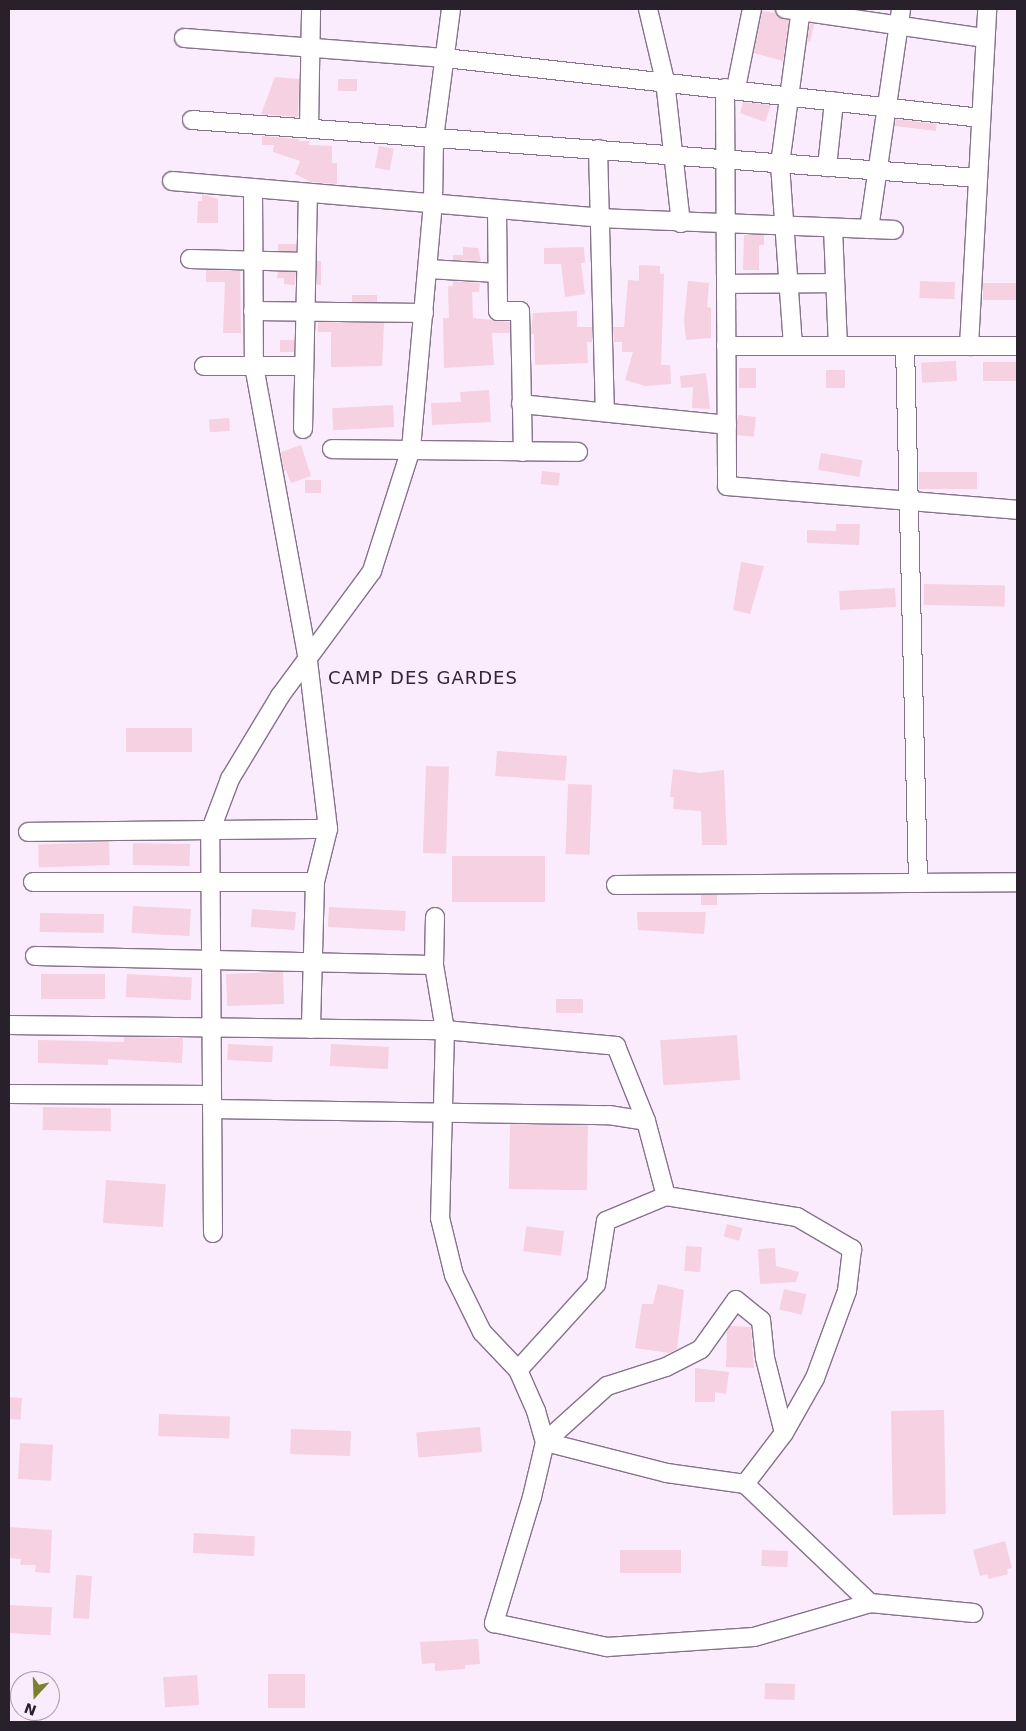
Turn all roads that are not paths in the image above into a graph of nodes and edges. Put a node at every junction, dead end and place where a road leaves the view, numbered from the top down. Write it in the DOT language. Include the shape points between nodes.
graph roads {
  1 [pos="311,9"];
  2 [pos="451,9"];
  3 [pos="648,9"];
  4 [pos="752,9"];
  5 [pos="901,9"];
  6 [pos="987,9"];
  7 [pos="795,10"];
  8 [pos="898,26"];
  9 [pos="184,38"];
  10 [pos="985,38"];
  11 [pos="311,49"];
  12 [pos="445,58"];
  13 [pos="665,81"];
  14 [pos="730,88"];
  15 [pos="788,95"];
  16 [pos="834,100"];
  17 [pos="886,106"];
  18 [pos="981,118"];
  19 [pos="192,120"];
  20 [pos="309,128"];
  21 [pos="434,138"];
  22 [pos="598,149"];
  23 [pos="675,156"];
  24 [pos="726,160"];
  25 [pos="780,164"];
  26 [pos="827,167"];
  27 [pos="877,171"];
  28 [pos="978,178"];
  29 [pos="172,181"];
  30 [pos="253,188"];
  31 [pos="308,192"];
  32 [pos="433,203"];
  33 [pos="497,209"];
  34 [pos="600,218"];
  35 [pos="681,223"];
  36 [pos="726,225"];
  37 [pos="784,227"];
  38 [pos="833,228"];
  39 [pos="868,229"];
  40 [pos="894,230"];
  41 [pos="190,259"];
  42 [pos="253,260"];
  43 [pos="306,262"];
  44 [pos="428,269"];
  45 [pos="497,273"];
  46 [pos="835,282"];
  47 [pos="726,284"];
  48 [pos="788,284"];
  49 [pos="253,311"];
  50 [pos="305,312"];
  51 [pos="424,313"];
  52 [pos="838,345"];
  53 [pos="726,346"];
  54 [pos="793,346"];
  55 [pos="904,346"];
  56 [pos="969,346"];
  57 [pos="1017,346"];
  58 [pos="204,366"];
  59 [pos="254,366"];
  60 [pos="304,366"];
  61 [pos="521,404"];
  62 [pos="605,412"];
  63 [pos="727,425"];
  64 [pos="303,429"];
  65 [pos="332,449"];
  66 [pos="411,449"];
  67 [pos="524,452"];
  68 [pos="578,452"];
  69 [pos="908,501"];
  70 [pos="1017,510"];
  71 [pos="308,661"];
  72 [pos="328,829"];
  73 [pos="28,832"];
  74 [pos="210,832"];
  75 [pos="210,880"];
  76 [pos="33,882"];
  77 [pos="314,882"];
  78 [pos="1017,882"];
  79 [pos="918,883"];
  80 [pos="616,885"];
  81 [pos="436,917"];
  82 [pos="35,956"];
  83 [pos="211,959"];
  84 [pos="312,962"];
  85 [pos="434,965"];
  86 [pos="9,1026"];
  87 [pos="212,1028"];
  88 [pos="311,1029"];
  89 [pos="446,1030"];
  90 [pos="9,1094"];
  91 [pos="212,1102"];
  92 [pos="442,1112"];
  93 [pos="646,1121"];
  94 [pos="666,1196"];
  95 [pos="213,1234"];
  96 [pos="518,1370"];
  97 [pos="784,1433"];
  98 [pos="545,1442"];
  99 [pos="745,1484"];
  100 [pos="870,1603"];
  101 [pos="974,1613"];
  1 -- 11 [label="street"];
  2 -- 12 [label="street"];
  3 -- 13 [label="street"];
  4 -- 14 [label="street"];
  5 -- 8 [label="street"];
  6 -- 10 [label="street"];
  7 -- 8 [label="street"];
  7 -- 15 [label="street"];
  8 -- 10 [label="street"];
  8 -- 17 [label="street"];
  9 -- 11 [label="street"];
  10 -- 18 [label="street"];
  11 -- 12 [label="street"];
  11 -- 20 [label="street"];
  12 -- 13 [label="street"];
  12 -- 21 [label="street"];
  13 -- 14 [label="street"];
  13 -- 23 [label="street"];
  14 -- 15 [label="street"];
  14 -- 24 [label="street"];
  15 -- 16 [label="street"];
  15 -- 25 [label="street"];
  16 -- 17 [label="street"];
  16 -- 26 [label="street"];
  17 -- 18 [label="street"];
  17 -- 27 [label="street"];
  18 -- 28 [label="street"];
  19 -- 20 [label="street"];
  20 -- 21 [label="street"];
  21 -- 22 [label="street"];
  21 -- 32 [label="street"];
  22 -- 23 [label="street"];
  22 -- 34 [label="street"];
  23 -- 24 [label="street"];
  23 -- 35 [label="street"];
  24 -- 25 [label="street"];
  24 -- 36 [label="street"];
  25 -- 26 [label="street"];
  25 -- 37 [label="street"];
  26 -- 27 [label="street"];
  27 -- 28 [label="street"];
  27 -- 39 [label="street"];
  28 -- 56 [label="street"];
  29 -- 30 [label="street"];
  30 -- 31 [label="street"];
  30 -- 42 [label="street"];
  31 -- 32 [label="street"];
  31 -- 43 [label="street"];
  32 -- 33 [label="street"];
  32 -- 44 [label="street"];
  33 -- 34 [label="street"];
  33 -- 45 [label="street"];
  34 -- 35 [label="street"];
  34 -- 62 [label="street"];
  35 -- 36 [label="street"];
  36 -- 37 [label="street"];
  36 -- 47 [label="street"];
  37 -- 38 [label="street"];
  37 -- 48 [label="street"];
  38 -- 39 [label="street"];
  38 -- 46 [label="street"];
  39 -- 40 [label="street"];
  41 -- 42 [label="street"];
  42 -- 43 [label="street"];
  42 -- 49 [label="street"];
  43 -- 50 [label="street"];
  44 -- 45 [label="street"];
  44 -- 51 [label="street"];
  45 -- 61 [label="street" via="498,311 520,311"];
  46 -- 48 [label="street"];
  46 -- 52 [label="street"];
  47 -- 48 [label="street"];
  47 -- 53 [label="street"];
  48 -- 54 [label="street"];
  49 -- 50 [label="street"];
  49 -- 59 [label="street"];
  50 -- 51 [label="street"];
  50 -- 60 [label="street"];
  51 -- 66 [label="street"];
  52 -- 54 [label="street"];
  52 -- 55 [label="street"];
  53 -- 54 [label="street"];
  53 -- 63 [label="street"];
  55 -- 56 [label="street"];
  55 -- 69 [label="street"];
  56 -- 57 [label="street"];
  58 -- 59 [label="street"];
  59 -- 60 [label="street"];
  59 -- 71 [label="street"];
  60 -- 64 [label="street"];
  61 -- 62 [label="street"];
  61 -- 67 [label="street"];
  62 -- 63 [label="street"];
  63 -- 69 [label="street" via="727,486"];
  65 -- 66 [label="street"];
  66 -- 67 [label="street"];
  66 -- 71 [label="street" via="372,571"];
  67 -- 68 [label="street"];
  69 -- 70 [label="street"];
  69 -- 79 [label="street"];
  71 -- 72 [label="street"];
  71 -- 74 [label="street" via="280,696 230,779"];
  72 -- 74 [label="street"];
  72 -- 77 [label="street"];
  73 -- 74 [label="street"];
  74 -- 75 [label="street"];
  75 -- 76 [label="street"];
  75 -- 77 [label="street"];
  75 -- 83 [label="street"];
  77 -- 84 [label="street"];
  78 -- 79 [label="street"];
  79 -- 80 [label="street"];
  81 -- 85 [label="street"];
  82 -- 83 [label="street"];
  83 -- 84 [label="street"];
  83 -- 87 [label="street"];
  84 -- 85 [label="street"];
  84 -- 88 [label="street"];
  85 -- 89 [label="street"];
  86 -- 87 [label="street"];
  87 -- 88 [label="street"];
  87 -- 91 [label="street"];
  88 -- 89 [label="street"];
  89 -- 92 [label="street"];
  89 -- 93 [label="street" via="616,1046"];
  90 -- 91 [label="street"];
  91 -- 92 [label="street"];
  91 -- 95 [label="street"];
  92 -- 93 [label="street" via="609,1115"];
  92 -- 96 [label="street" via="440,1218 454,1275 482,1332"];
  93 -- 94 [label="street"];
  94 -- 96 [label="street" via="606,1221 596,1284"];
  94 -- 97 [label="street" via="797,1217 852,1249 847,1291 815,1378"];
  96 -- 98 [label="street"];
  97 -- 98 [label="street" via="765,1358 761,1320 736,1300 701,1349 666,1367 607,1386"];
  97 -- 99 [label="street"];
  98 -- 99 [label="street" via="667,1473"];
  98 -- 100 [label="street" via="494,1623 607,1647 754,1637"];
  99 -- 100 [label="street"];
  100 -- 101 [label="street"];
}
